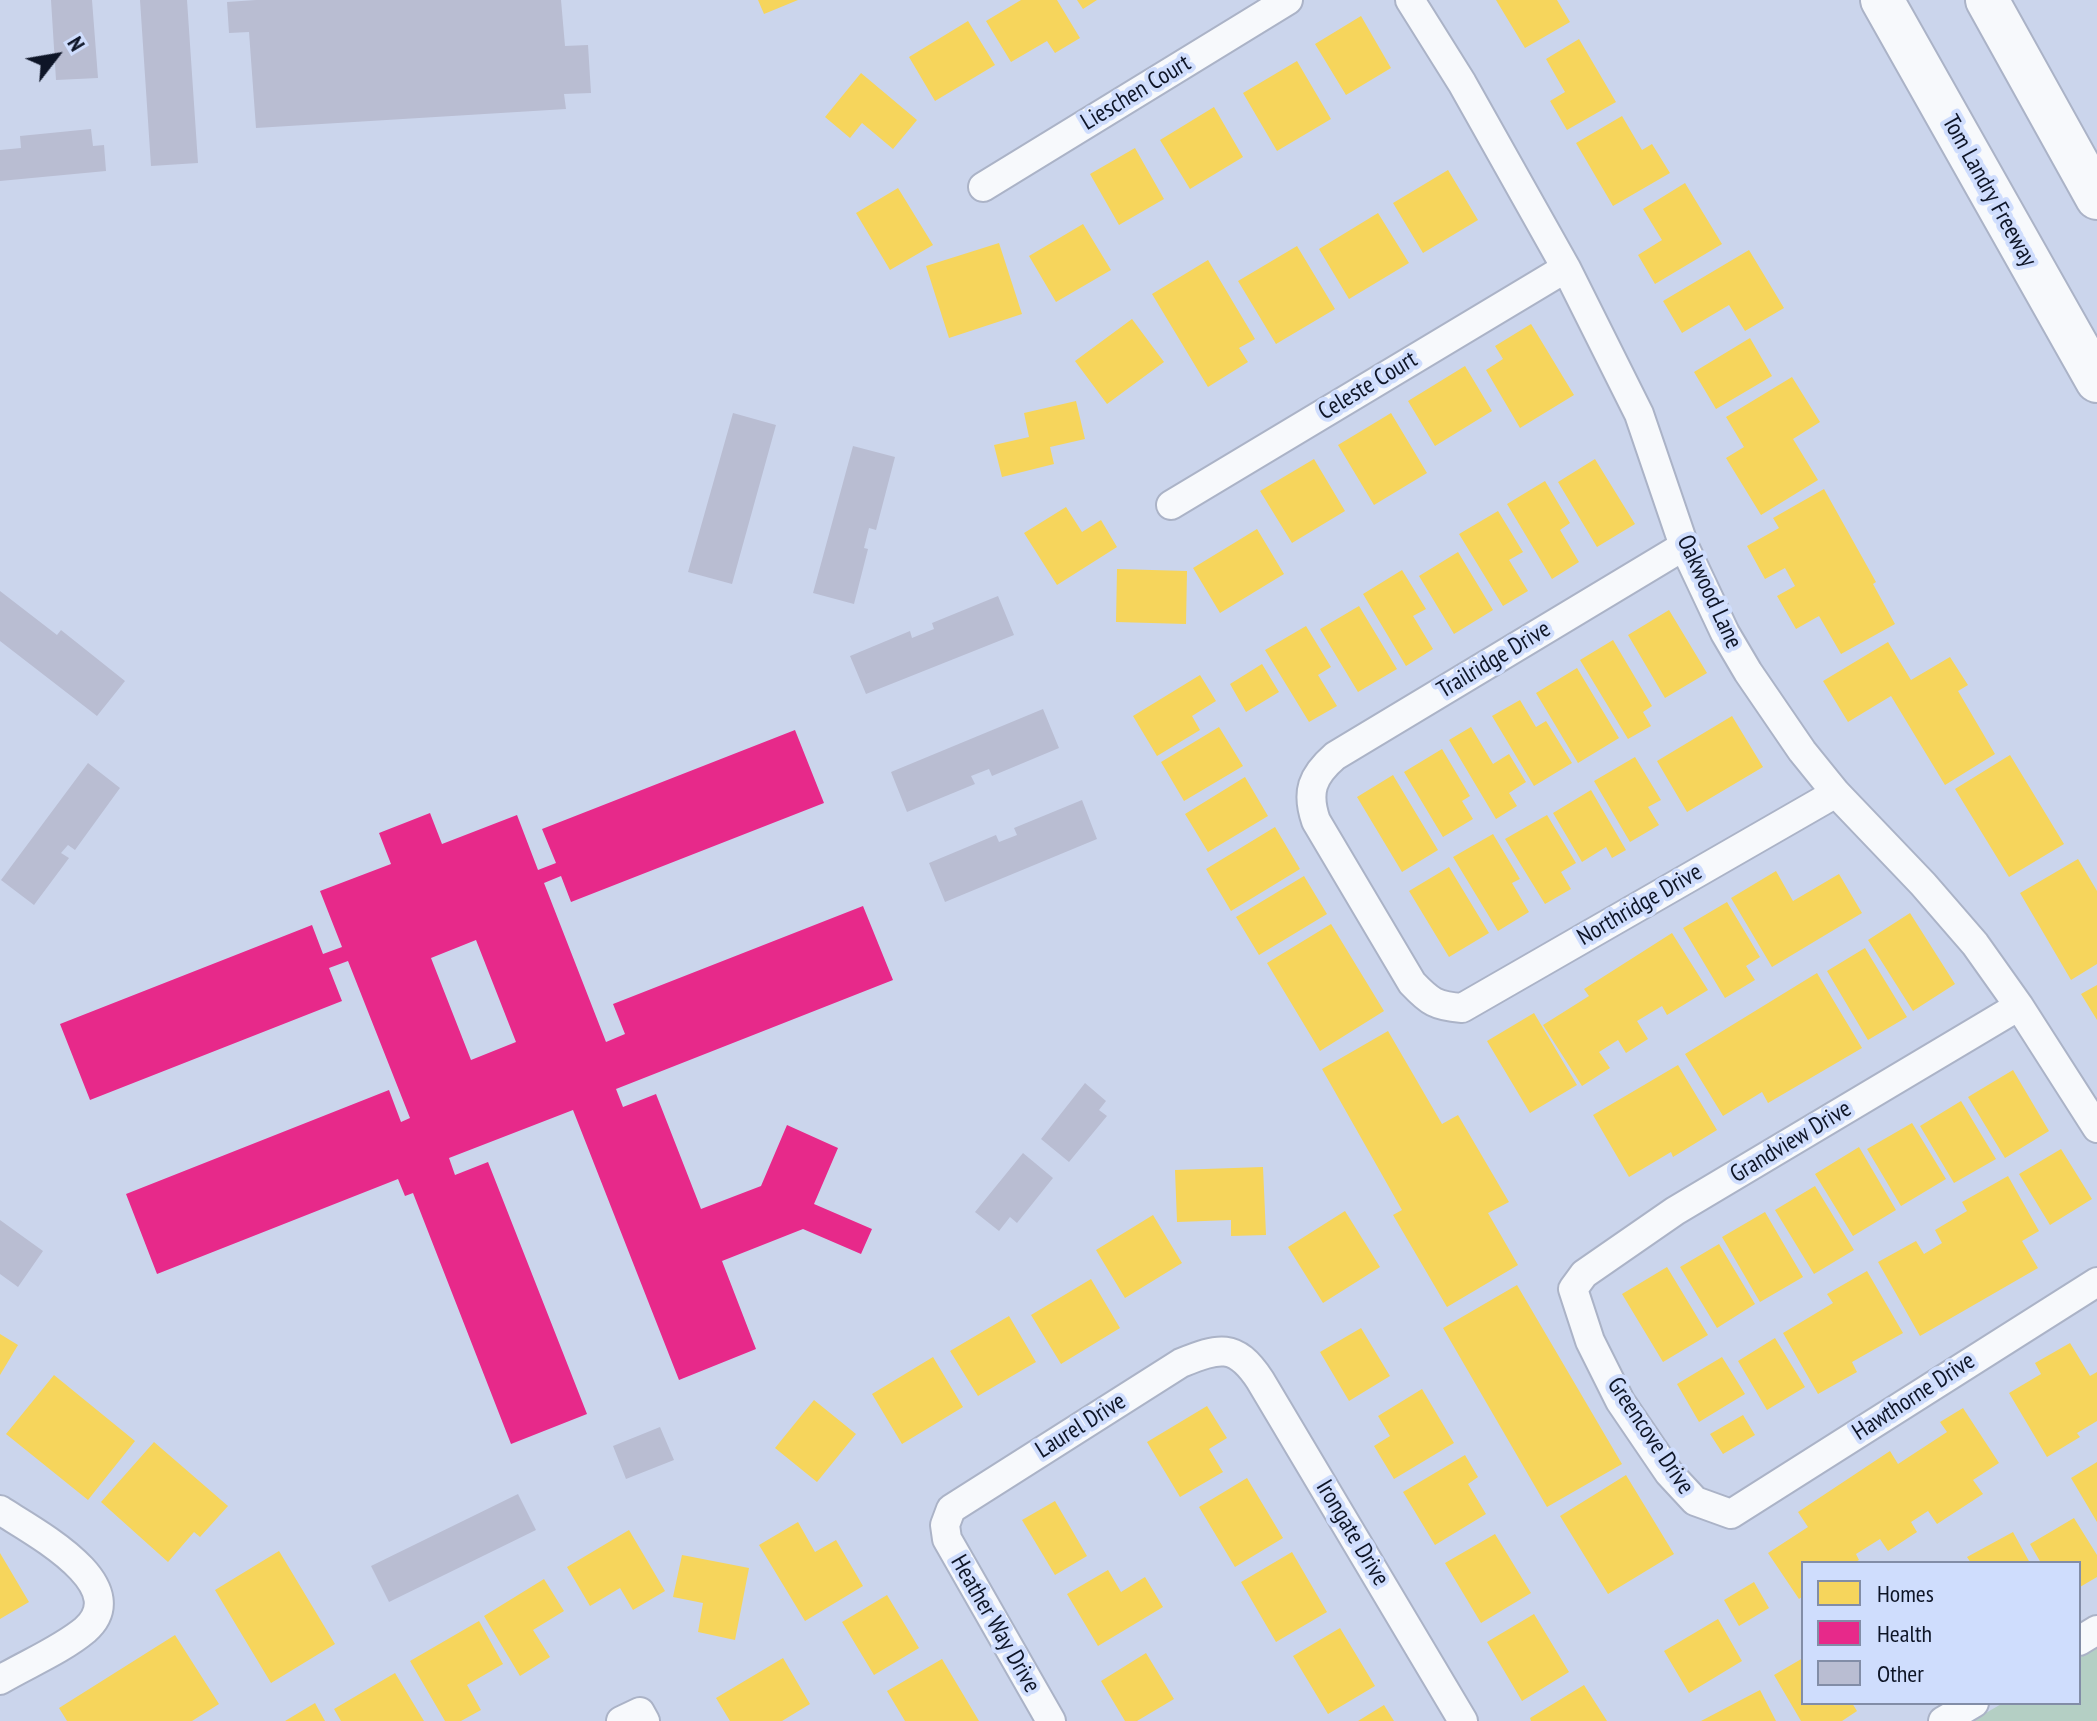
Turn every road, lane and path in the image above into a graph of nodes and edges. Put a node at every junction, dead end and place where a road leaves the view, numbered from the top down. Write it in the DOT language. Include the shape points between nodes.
graph roads {
  1 [pos="1288,0"];
  2 [pos="1410,0"];
  3 [pos="1882,0"];
  4 [pos="1987,0"];
  5 [pos="983,187"];
  6 [pos="2097,198"];
  7 [pos="1566,268"];
  8 [pos="2097,381"];
  9 [pos="1171,505"];
  10 [pos="1684,546"];
  11 [pos="1836,793"];
  12 [pos="1441,1006"];
  13 [pos="2019,1006"];
  14 [pos="2097,1128"];
  15 [pos="2097,1282"];
  16 [pos="1573,1289"];
  17 [pos="1232,1351"];
  18 [pos="0,1510"];
  19 [pos="1731,1514"];
  20 [pos="945,1525"];
  21 [pos="0,1680"];
  22 [pos="1971,1705"];
  23 [pos="1051,1721"];
  24 [pos="1463,1721"];
  25 [pos="1943,1721"];
  1 -- 5 [label="street, Lieschen Court"];
  2 -- 7 [label="street, Oakwood Lane"];
  3 -- 8 [label="highway, Tom Landry Freeway"];
  4 -- 6 [label="highway"];
  7 -- 9 [label="street, Celeste Court"];
  7 -- 10 [label="street, Oakwood Lane" via="1639,414"];
  10 -- 11 [label="street, Oakwood Lane" via="1748,672"];
  10 -- 12 [label="street, Trailridge Drive" via="1320,769 1311,804 1316,821 1412,983"];
  11 -- 12 [label="street, Northridge Drive" via="1462,1008"];
  11 -- 13 [label="street, Oakwood Lane" via="1975,944"];
  13 -- 14 [label="street, Oakwood Lane"];
  13 -- 16 [label="street, Grandview Drive" via="1675,1211 1584,1274"];
  15 -- 19 [label="street, Hawthorne Drive"];
  16 -- 19 [label="street, Greencove Drive" via="1590,1341 1620,1401 1669,1473 1695,1501"];
  17 -- 20 [label="street, Laurel Drive" via="1181,1363 964,1499 951,1509"];
  17 -- 24 [label="street, Irongate Drive" via="1260,1380"];
  18 -- 21 [label="street" via="67,1555 87,1574 100,1598 96,1618 84,1631"];
  20 -- 23 [label="street, Heather Way Drive" via="954,1555"];
  22 -- 25 [label="street"];
}
